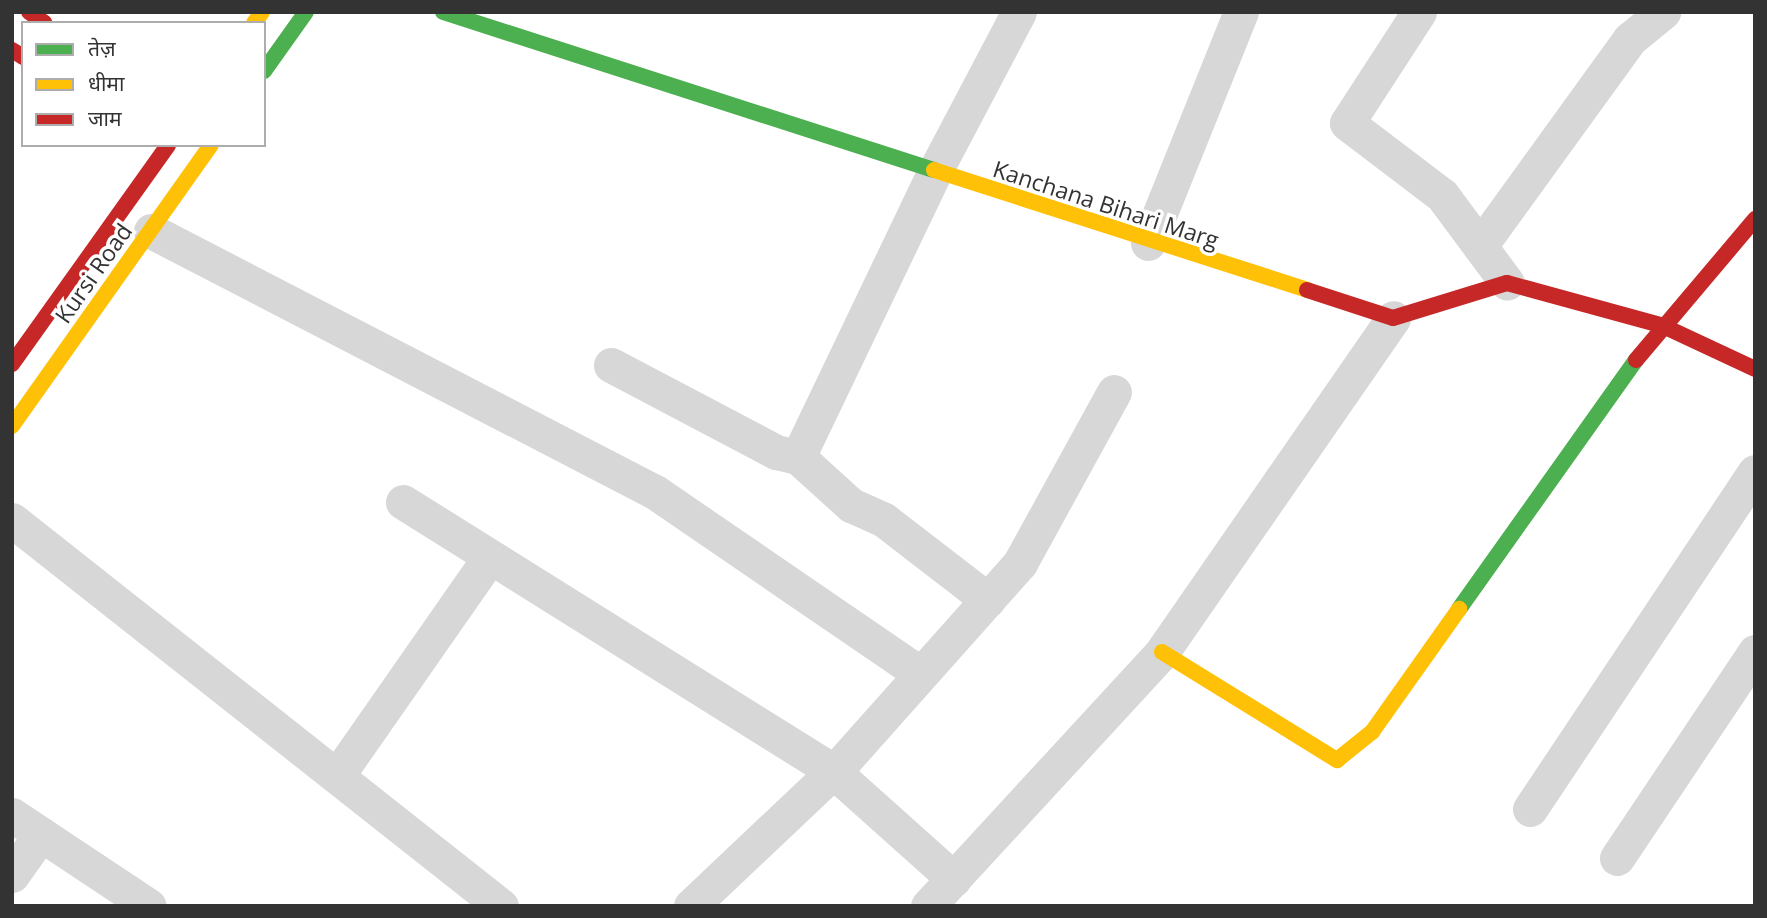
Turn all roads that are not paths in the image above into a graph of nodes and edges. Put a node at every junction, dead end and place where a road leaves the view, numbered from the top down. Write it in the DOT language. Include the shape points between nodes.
graph roads {
  1 [pos="306,12"];
  2 [pos="443,12"];
  3 [pos="1019,12"];
  4 [pos="1241,12"];
  5 [pos="1419,12"];
  6 [pos="1662,12"];
  7 [pos="266,68"];
  8 [pos="210,147"];
  9 [pos="160,148"];
  10 [pos="933,173"];
  11 [pos="190,174"];
  12 [pos="1755,219"];
  13 [pos="151,231"];
  14 [pos="1149,243"];
  15 [pos="1480,246"];
  16 [pos="1507,283"];
  17 [pos="1393,318"];
  18 [pos="1661,326"];
  19 [pos="12,364"];
  20 [pos="611,365"];
  21 [pos="1755,369"];
  22 [pos="1114,392"];
  23 [pos="12,426"];
  24 [pos="798,457"];
  25 [pos="1755,472"];
  26 [pos="402,502"];
  27 [pos="12,520"];
  28 [pos="490,557"];
  29 [pos="988,600"];
  30 [pos="1162,652"];
  31 [pos="1755,652"];
  32 [pos="921,674"];
  33 [pos="833,771"];
  34 [pos="337,776"];
  35 [pos="1530,809"];
  36 [pos="12,815"];
  37 [pos="41,834"];
  38 [pos="1617,858"];
  39 [pos="12,875"];
  40 [pos="954,879"];
  41 [pos="149,906"];
  42 [pos="501,906"];
  43 [pos="691,906"];
  44 [pos="928,906"];
  1 -- 7 [label="street"];
  2 -- 10 [label="street, Kanchana Bihari Marg"];
  3 -- 10 [label="street"];
  4 -- 14 [label="street"];
  5 -- 15 [label="street" via="1347,123 1443,195"];
  6 -- 15 [label="street" via="1630,39"];
  8 -- 11 [label="street, Kursi Road"];
  9 -- 11 [label="street"];
  9 -- 19 [label="street, Kursi Road"];
  10 -- 14 [label="street, Kanchana Bihari Marg"];
  10 -- 24 [label="street"];
  11 -- 13 [label="street, Kursi Road"];
  12 -- 18 [label="street"];
  13 -- 23 [label="street, Kursi Road"];
  13 -- 32 [label="street" via="655,492"];
  14 -- 17 [label="street, Kanchana Bihari Marg"];
  15 -- 16 [label="street"];
  16 -- 17 [label="street"];
  16 -- 18 [label="street"];
  17 -- 30 [label="street"];
  18 -- 21 [label="street"];
  18 -- 30 [label="street" via="1372,732 1337,760"];
  20 -- 24 [label="street" via="776,452"];
  22 -- 29 [label="street" via="1020,563"];
  24 -- 29 [label="street" via="851,505 884,520"];
  25 -- 35 [label="street"];
  26 -- 28 [label="street"];
  27 -- 34 [label="street"];
  28 -- 33 [label="street"];
  28 -- 34 [label="street"];
  29 -- 32 [label="street"];
  30 -- 40 [label="street"];
  31 -- 38 [label="street"];
  32 -- 33 [label="street"];
  33 -- 40 [label="street"];
  33 -- 43 [label="street"];
  34 -- 42 [label="street"];
  36 -- 37 [label="street"];
  37 -- 39 [label="street"];
  37 -- 41 [label="street"];
  40 -- 44 [label="street"];
}
